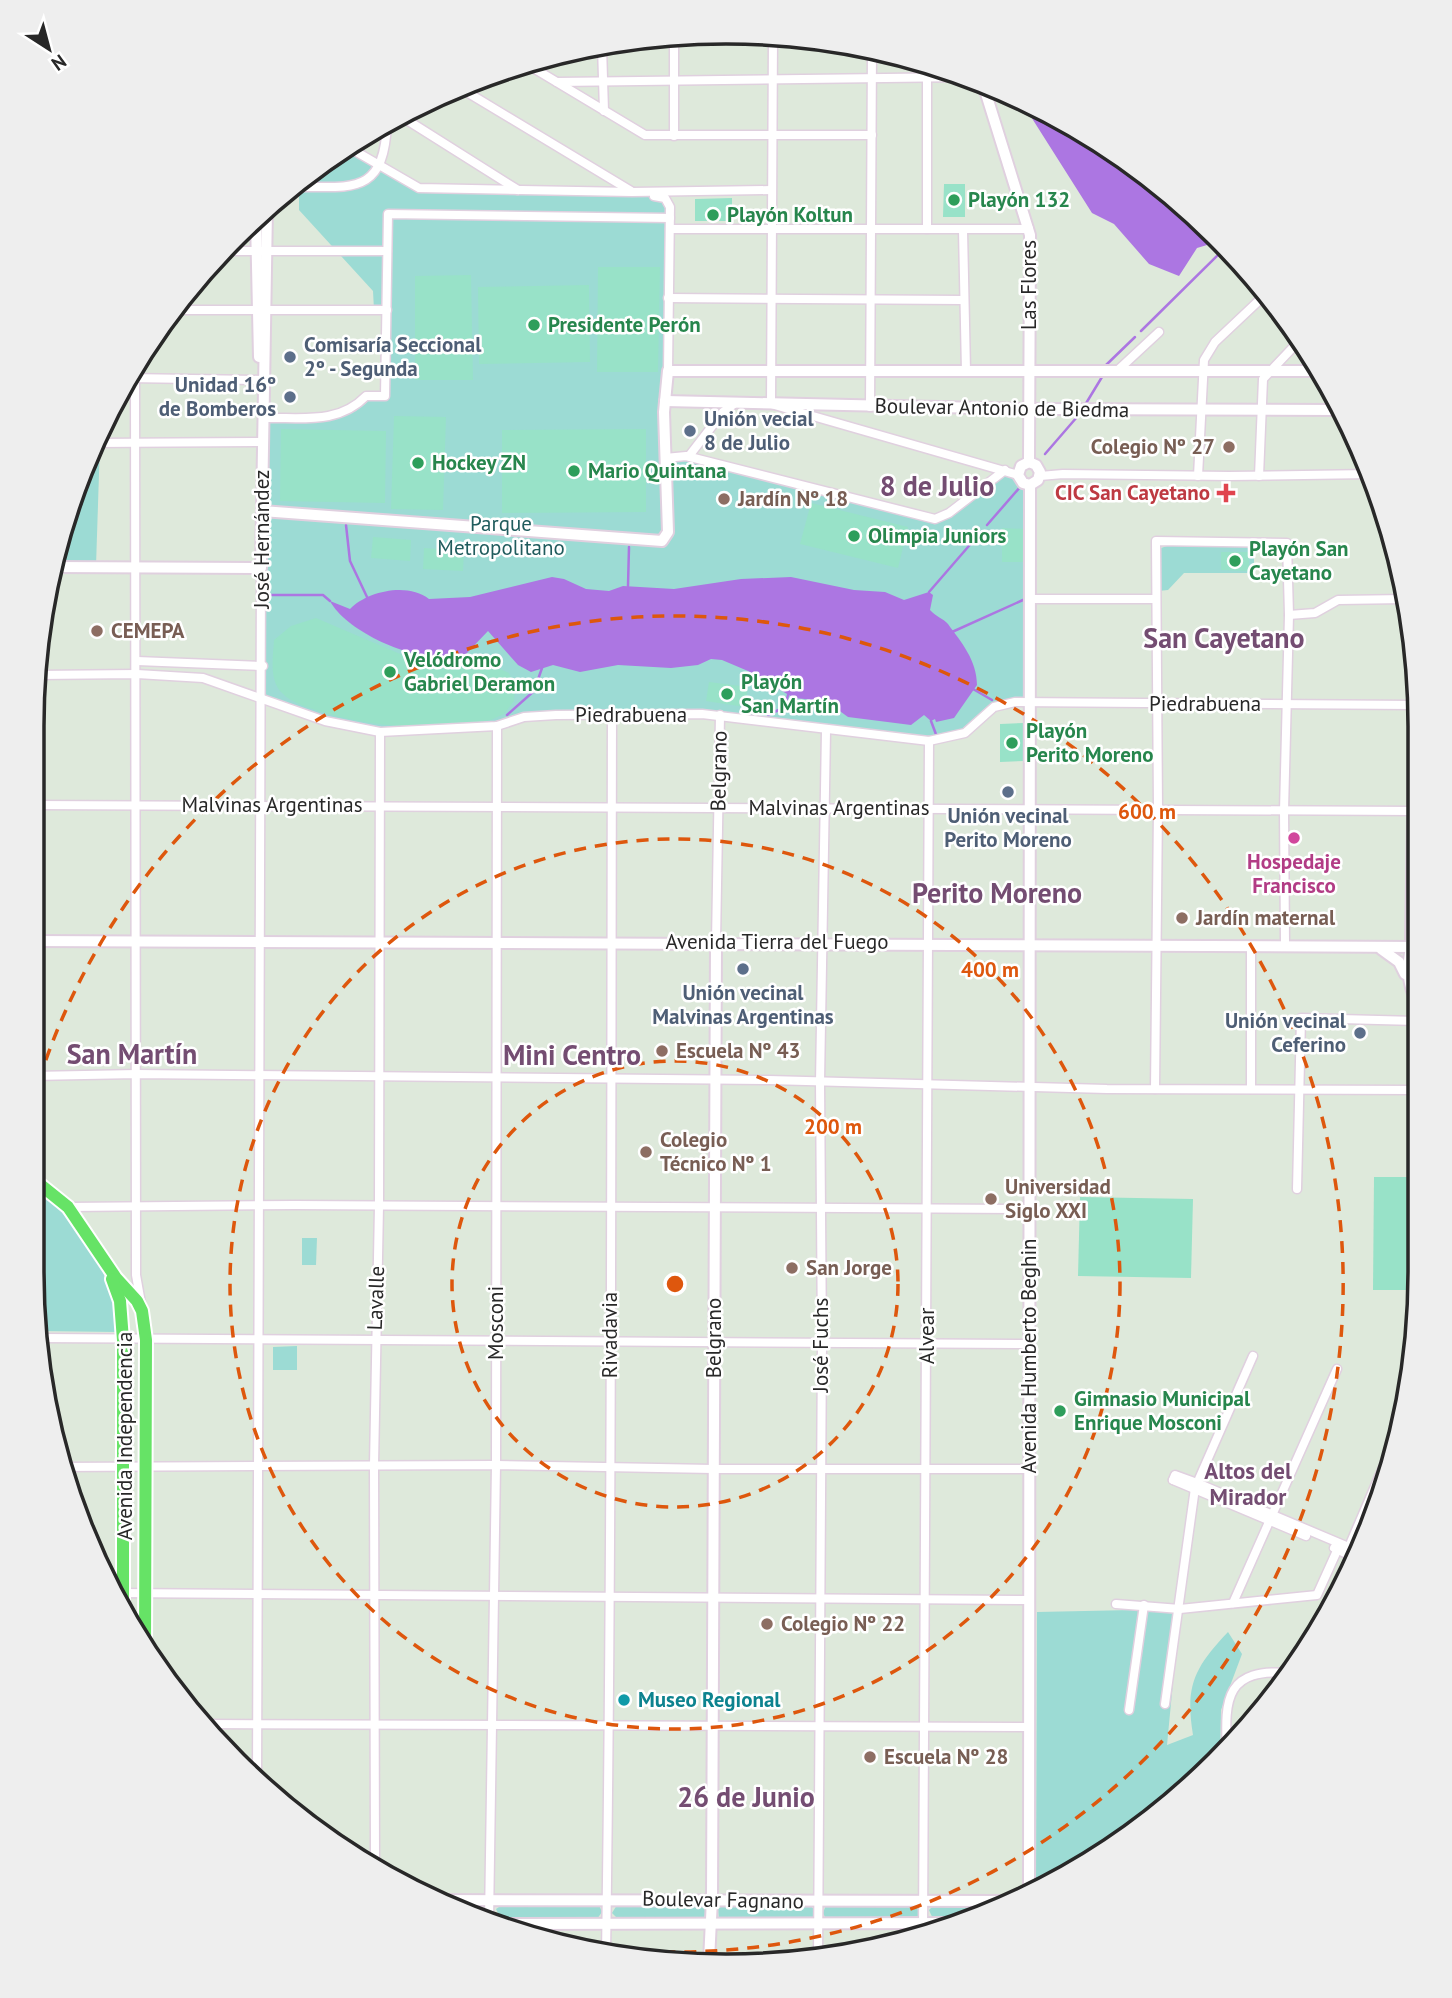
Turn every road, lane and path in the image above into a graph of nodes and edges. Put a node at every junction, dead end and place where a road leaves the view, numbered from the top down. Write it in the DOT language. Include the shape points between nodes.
graph roads {
  1 [pos="773,45"];
  2 [pos="674,46"];
  3 [pos="602,56"];
  4 [pos="872,60"];
  5 [pos="538,70"];
  6 [pos="927,76"];
  7 [pos="932,76"];
  8 [pos="872,78"];
  9 [pos="773,79"];
  10 [pos="674,80"];
  11 [pos="603,81"];
  12 [pos="556,82"];
  13 [pos="470,94"];
  14 [pos="987,96"];
  15 [pos="604,111"];
  16 [pos="409,122"];
  17 [pos="386,134"];
  18 [pos="872,135"];
  19 [pos="674,136"];
  20 [pos="773,136"];
  21 [pos="358,152"];
  22 [pos="380,165"];
  23 [pos="308,187"];
  24 [pos="771,190"];
  25 [pos="518,191"];
  26 [pos="632,192"];
  27 [pos="670,218"];
  28 [pos="265,224"];
  29 [pos="872,227"];
  30 [pos="670,229"];
  31 [pos="928,229"];
  32 [pos="1029,229"];
  33 [pos="771,230"];
  34 [pos="963,230"];
  35 [pos="258,231"];
  36 [pos="237,251"];
  37 [pos="261,251"];
  38 [pos="387,251"];
  39 [pos="668,298"];
  40 [pos="770,299"];
  41 [pos="869,299"];
  42 [pos="963,300"];
  43 [pos="1259,301"];
  44 [pos="262,309"];
  45 [pos="186,310"];
  46 [pos="387,310"];
  47 [pos="1159,332"];
  48 [pos="1293,347"];
  49 [pos="870,370"];
  50 [pos="1202,370"];
  51 [pos="668,371"];
  52 [pos="770,371"];
  53 [pos="966,371"];
  54 [pos="1028,371"];
  55 [pos="1117,371"];
  56 [pos="1308,371"];
  57 [pos="1269,372"];
  58 [pos="139,378"];
  59 [pos="263,380"];
  60 [pos="133,390"];
  61 [pos="665,401"];
  62 [pos="736,403"];
  63 [pos="771,404"];
  64 [pos="870,407"];
  65 [pos="1030,410"];
  66 [pos="1202,410"];
  67 [pos="1260,410"];
  68 [pos="1330,410"];
  69 [pos="263,418"];
  70 [pos="135,442"];
  71 [pos="263,442"];
  72 [pos="106,443"];
  73 [pos="688,456"];
  74 [pos="665,458"];
  75 [pos="1029,462"];
  76 [pos="1005,470"];
  77 [pos="1360,474"];
  78 [pos="1018,475"];
  79 [pos="1040,476"];
  80 [pos="1198,476"];
  81 [pos="1259,476"];
  82 [pos="1030,485"];
  83 [pos="262,511"];
  84 [pos="63,567"];
  85 [pos="135,567"];
  86 [pos="261,568"];
  87 [pos="1156,598"];
  88 [pos="1031,599"];
  89 [pos="1396,599"];
  90 [pos="1289,615"];
  91 [pos="137,661"];
  92 [pos="263,666"];
  93 [pos="137,674"];
  94 [pos="46,675"];
  95 [pos="263,698"];
  96 [pos="1029,702"];
  97 [pos="1286,704"];
  98 [pos="1158,705"];
  99 [pos="1408,705"];
  100 [pos="612,714"];
  101 [pos="720,715"];
  102 [pos="496,726"];
  103 [pos="826,731"];
  104 [pos="380,732"];
  105 [pos="929,741"];
  106 [pos="44,805"];
  107 [pos="136,805"];
  108 [pos="263,805"];
  109 [pos="379,805"];
  110 [pos="495,806"];
  111 [pos="612,806"];
  112 [pos="718,808"];
  113 [pos="929,808"];
  114 [pos="823,809"];
  115 [pos="1158,809"];
  116 [pos="1028,810"];
  117 [pos="1284,811"];
  118 [pos="1408,811"];
  119 [pos="137,940"];
  120 [pos="261,940"];
  121 [pos="44,941"];
  122 [pos="378,941"];
  123 [pos="495,942"];
  124 [pos="611,942"];
  125 [pos="716,942"];
  126 [pos="823,943"];
  127 [pos="930,943"];
  128 [pos="1156,944"];
  129 [pos="1030,945"];
  130 [pos="1251,946"];
  131 [pos="1285,946"];
  132 [pos="1378,947"];
  133 [pos="1408,950"];
  134 [pos="1408,979"];
  135 [pos="1408,1021"];
  136 [pos="136,1073"];
  137 [pos="44,1076"];
  138 [pos="261,1076"];
  139 [pos="377,1077"];
  140 [pos="494,1077"];
  141 [pos="610,1080"];
  142 [pos="716,1080"];
  143 [pos="820,1082"];
  144 [pos="928,1083"];
  145 [pos="1031,1085"];
  146 [pos="1155,1088"];
  147 [pos="1251,1089"];
  148 [pos="1300,1090"];
  149 [pos="1408,1090"];
  150 [pos="44,1188"];
  151 [pos="1297,1189"];
  152 [pos="136,1205"];
  153 [pos="259,1205"];
  154 [pos="379,1206"];
  155 [pos="496,1206"];
  156 [pos="68,1207"];
  157 [pos="611,1207"];
  158 [pos="715,1207"];
  159 [pos="821,1209"];
  160 [pos="1028,1209"];
  161 [pos="927,1211"];
  162 [pos="101,1257"];
  163 [pos="138,1305"];
  164 [pos="121,1317"];
  165 [pos="47,1338"];
  166 [pos="375,1339"];
  167 [pos="123,1340"];
  168 [pos="146,1340"];
  169 [pos="260,1340"];
  170 [pos="496,1340"];
  171 [pos="610,1341"];
  172 [pos="714,1342"];
  173 [pos="822,1343"];
  174 [pos="1030,1344"];
  175 [pos="927,1345"];
  176 [pos="1253,1356"];
  177 [pos="1337,1369"];
  178 [pos="374,1465"];
  179 [pos="496,1465"];
  180 [pos="72,1466"];
  181 [pos="145,1466"];
  182 [pos="123,1467"];
  183 [pos="258,1467"];
  184 [pos="609,1467"];
  185 [pos="1029,1468"];
  186 [pos="713,1469"];
  187 [pos="820,1469"];
  188 [pos="926,1471"];
  189 [pos="1375,1482"];
  190 [pos="1196,1485"];
  191 [pos="1271,1517"];
  192 [pos="1343,1548"];
  193 [pos="1349,1549"];
  194 [pos="1348,1552"];
  195 [pos="119,1584"];
  196 [pos="124,1593"];
  197 [pos="145,1594"];
  198 [pos="257,1595"];
  199 [pos="375,1595"];
  200 [pos="494,1595"];
  201 [pos="611,1597"];
  202 [pos="713,1597"];
  203 [pos="820,1597"];
  204 [pos="926,1598"];
  205 [pos="1028,1600"];
  206 [pos="1233,1603"];
  207 [pos="1116,1604"];
  208 [pos="1144,1605"];
  209 [pos="1180,1609"];
  210 [pos="145,1629"];
  211 [pos="1277,1673"];
  212 [pos="1165,1704"];
  213 [pos="1129,1710"];
  214 [pos="215,1724"];
  215 [pos="257,1725"];
  216 [pos="375,1726"];
  217 [pos="493,1726"];
  218 [pos="610,1726"];
  219 [pos="713,1727"];
  220 [pos="926,1727"];
  221 [pos="1028,1727"];
  222 [pos="818,1728"];
  223 [pos="1227,1735"];
  224 [pos="257,1767"];
  225 [pos="375,1857"];
  226 [pos="1029,1883"];
  227 [pos="606,1899"];
  228 [pos="712,1899"];
  229 [pos="460,1900"];
  230 [pos="489,1900"];
  231 [pos="923,1900"];
  232 [pos="818,1901"];
  233 [pos="990,1901"];
  234 [pos="489,1911"];
  235 [pos="607,1923"];
  236 [pos="526,1924"];
  237 [pos="709,1924"];
  238 [pos="819,1924"];
  239 [pos="924,1925"];
  240 [pos="917,1927"];
  241 [pos="606,1943"];
  242 [pos="818,1947"];
  243 [pos="709,1954"];
  1 -- 9 [label="street"];
  2 -- 10 [label="street"];
  3 -- 11 [label="street"];
  4 -- 8 [label="street"];
  5 -- 12 [label="street"];
  6 -- 7 [label="street"];
  6 -- 8 [label="street"];
  6 -- 31 [label="street"];
  8 -- 9 [label="street"];
  8 -- 18 [label="street"];
  9 -- 10 [label="street"];
  9 -- 20 [label="street"];
  10 -- 11 [label="street"];
  10 -- 19 [label="street"];
  11 -- 12 [label="street"];
  11 -- 15 [label="street"];
  12 -- 15 [label="street"];
  13 -- 26 [label="street"];
  14 -- 32 [label="street, Las Flores"];
  15 -- 19 [label="street" via="645,135"];
  16 -- 25 [label="street"];
  17 -- 22 [label="street"];
  18 -- 20 [label="street"];
  18 -- 29 [label="street"];
  19 -- 20 [label="street"];
  20 -- 24 [label="street"];
  21 -- 22 [label="street"];
  22 -- 23 [label="street" via="363,182 348,187"];
  22 -- 25 [label="street" via="419,188"];
  24 -- 26 [label="street"];
  24 -- 33 [label="street"];
  25 -- 26 [label="street"];
  26 -- 27 [label="street" via="665,198"];
  27 -- 30 [label="street"];
  27 -- 38 [label="street" via="388,214"];
  28 -- 37 [label="street"];
  29 -- 31 [label="street"];
  29 -- 33 [label="street"];
  29 -- 41 [label="street"];
  30 -- 33 [label="street"];
  30 -- 39 [label="street"];
  31 -- 34 [label="street"];
  32 -- 34 [label="street"];
  32 -- 54 [label="street, Las Flores"];
  33 -- 40 [label="street"];
  34 -- 42 [label="street"];
  35 -- 37 [label="street"];
  36 -- 37 [label="street"];
  37 -- 38 [label="street"];
  37 -- 44 [label="street, José Hernández"];
  38 -- 46 [label="street"];
  39 -- 40 [label="street"];
  39 -- 51 [label="street"];
  40 -- 41 [label="street"];
  40 -- 52 [label="street"];
  41 -- 42 [label="street"];
  41 -- 49 [label="street"];
  42 -- 53 [label="street"];
  43 -- 50 [label="street" via="1215,342"];
  44 -- 45 [label="street"];
  44 -- 46 [label="street"];
  44 -- 59 [label="street, José Hernández" via="259,374"];
  46 -- 69 [label="street" via="385,396 366,396 354,409 338,416"];
  47 -- 55 [label="street"];
  48 -- 57 [label="street"];
  49 -- 52 [label="street, Boulevar Antonio de Biedma"];
  49 -- 53 [label="street, Boulevar Antonio de Biedma"];
  49 -- 64 [label="street"];
  50 -- 55 [label="street, Boulevar Antonio de Biedma"];
  50 -- 57 [label="street, Boulevar Antonio de Biedma"];
  50 -- 66 [label="street"];
  51 -- 52 [label="street, Boulevar Antonio de Biedma"];
  51 -- 61 [label="street"];
  52 -- 63 [label="street"];
  53 -- 54 [label="street, Boulevar Antonio de Biedma"];
  54 -- 55 [label="street, Boulevar Antonio de Biedma"];
  54 -- 65 [label="street, Las Flores"];
  56 -- 57 [label="street, Boulevar Antonio de Biedma"];
  57 -- 67 [label="street"];
  58 -- 59 [label="street"];
  59 -- 69 [label="street, José Hernández"];
  60 -- 70 [label="street"];
  61 -- 62 [label="street, Boulevar Antonio de Biedma"];
  61 -- 74 [label="street"];
  62 -- 63 [label="street, Boulevar Antonio de Biedma"];
  62 -- 73 [label="street" via="723,412"];
  63 -- 64 [label="street, Boulevar Antonio de Biedma"];
  63 -- 76 [label="street"];
  64 -- 65 [label="street, Boulevar Antonio de Biedma"];
  65 -- 66 [label="street, Boulevar Antonio de Biedma"];
  65 -- 75 [label="street"];
  66 -- 67 [label="street, Boulevar Antonio de Biedma"];
  66 -- 80 [label="street"];
  67 -- 68 [label="street, Boulevar Antonio de Biedma"];
  67 -- 81 [label="street"];
  69 -- 71 [label="street, José Hernández"];
  70 -- 71 [label="street"];
  70 -- 72 [label="street"];
  70 -- 85 [label="street"];
  71 -- 83 [label="street, José Hernández"];
  73 -- 74 [label="street"];
  73 -- 76 [label="street" via="934,519 949,513"];
  74 -- 83 [label="street" via="668,532 664,540 655,542"];
  75 -- 78 [label="street" via="1021,466"];
  75 -- 79 [label="street" via="1039,468"];
  76 -- 78 [label="street"];
  77 -- 81 [label="street"];
  78 -- 82 [label="street"];
  79 -- 80 [label="street"];
  79 -- 82 [label="street"];
  80 -- 81 [label="street"];
  82 -- 88 [label="street, Avenida Humberto Beghin"];
  83 -- 86 [label="street, José Hernández"];
  84 -- 85 [label="street"];
  85 -- 86 [label="street"];
  85 -- 91 [label="street"];
  86 -- 92 [label="street, José Hernández"];
  87 -- 88 [label="street"];
  87 -- 90 [label="street" via="1156,541 1287,543"];
  87 -- 98 [label="street"];
  88 -- 96 [label="street, Avenida Humberto Beghin"];
  89 -- 90 [label="street" via="1338,600 1315,613"];
  90 -- 97 [label="street"];
  91 -- 92 [label="street"];
  91 -- 93 [label="street"];
  92 -- 95 [label="street, José Hernández"];
  93 -- 94 [label="street, Piedrabuena"];
  93 -- 95 [label="street, Piedrabuena" via="203,678"];
  93 -- 107 [label="street"];
  95 -- 104 [label="street, Piedrabuena" via="325,721"];
  95 -- 108 [label="street, José Hernández"];
  96 -- 98 [label="street, Piedrabuena"];
  96 -- 105 [label="street, Piedrabuena" via="999,704 965,733"];
  96 -- 116 [label="street, Avenida Humberto Beghin"];
  97 -- 98 [label="street, Piedrabuena"];
  97 -- 99 [label="street, Piedrabuena"];
  97 -- 117 [label="street"];
  98 -- 115 [label="street"];
  100 -- 101 [label="street, Piedrabuena"];
  100 -- 102 [label="street, Piedrabuena" via="524,717"];
  100 -- 111 [label="street, Rivadavia"];
  101 -- 103 [label="street, Piedrabuena"];
  101 -- 112 [label="street, Belgrano"];
  102 -- 104 [label="street, Piedrabuena"];
  102 -- 110 [label="street, Mosconi"];
  103 -- 105 [label="street, Piedrabuena"];
  103 -- 114 [label="street, José Fuchs"];
  104 -- 109 [label="street, Lavalle"];
  105 -- 113 [label="street, Alvear"];
  106 -- 107 [label="street, Malvinas Argentinas"];
  107 -- 108 [label="street, Malvinas Argentinas"];
  107 -- 119 [label="street"];
  108 -- 109 [label="street, Malvinas Argentinas"];
  108 -- 120 [label="street, José Hernández"];
  109 -- 110 [label="street, Malvinas Argentinas"];
  109 -- 122 [label="street, Lavalle"];
  110 -- 111 [label="street, Malvinas Argentinas"];
  110 -- 123 [label="street, Mosconi"];
  111 -- 112 [label="street, Malvinas Argentinas"];
  111 -- 124 [label="street, Rivadavia"];
  112 -- 114 [label="street, Malvinas Argentinas"];
  112 -- 125 [label="street, Belgrano"];
  113 -- 114 [label="street, Malvinas Argentinas"];
  113 -- 116 [label="street, Malvinas Argentinas"];
  113 -- 127 [label="street, Alvear"];
  114 -- 126 [label="street, José Fuchs"];
  115 -- 116 [label="street, Malvinas Argentinas"];
  115 -- 117 [label="street, Malvinas Argentinas"];
  115 -- 128 [label="street"];
  116 -- 129 [label="street, Avenida Humberto Beghin"];
  117 -- 118 [label="street, Malvinas Argentinas"];
  117 -- 131 [label="street"];
  119 -- 120 [label="street, Avenida Tierra del Fuego"];
  119 -- 121 [label="street, Avenida Tierra del Fuego"];
  119 -- 136 [label="street"];
  120 -- 122 [label="street, Avenida Tierra del Fuego"];
  120 -- 138 [label="street, José Hernández"];
  122 -- 123 [label="street, Avenida Tierra del Fuego"];
  122 -- 139 [label="street, Lavalle"];
  123 -- 124 [label="street, Avenida Tierra del Fuego"];
  123 -- 140 [label="street, Mosconi"];
  124 -- 125 [label="street, Avenida Tierra del Fuego"];
  124 -- 141 [label="street, Rivadavia"];
  125 -- 126 [label="street, Avenida Tierra del Fuego"];
  125 -- 142 [label="street, Belgrano"];
  126 -- 127 [label="street, Avenida Tierra del Fuego"];
  126 -- 143 [label="street, José Fuchs"];
  127 -- 129 [label="street, Avenida Tierra del Fuego"];
  127 -- 144 [label="street, Alvear"];
  128 -- 129 [label="street, Avenida Tierra del Fuego"];
  128 -- 130 [label="street, Avenida Tierra del Fuego"];
  128 -- 146 [label="street"];
  129 -- 145 [label="street, Avenida Humberto Beghin"];
  130 -- 131 [label="street, Avenida Tierra del Fuego"];
  130 -- 147 [label="street"];
  131 -- 132 [label="street, Avenida Tierra del Fuego"];
  132 -- 133 [label="street, Avenida Tierra del Fuego"];
  132 -- 134 [label="street" via="1399,962"];
  135 -- 148 [label="street" via="1301,1018"];
  136 -- 137 [label="street"];
  136 -- 138 [label="street"];
  136 -- 152 [label="street"];
  138 -- 139 [label="street"];
  138 -- 153 [label="street, José Hernández"];
  139 -- 140 [label="street"];
  139 -- 154 [label="street, Lavalle"];
  140 -- 141 [label="street"];
  140 -- 155 [label="street, Mosconi"];
  141 -- 142 [label="street"];
  141 -- 157 [label="street, Rivadavia"];
  142 -- 143 [label="street"];
  142 -- 158 [label="street, Belgrano"];
  143 -- 144 [label="street"];
  143 -- 159 [label="street, José Fuchs"];
  144 -- 145 [label="street"];
  144 -- 161 [label="street, Alvear"];
  145 -- 146 [label="street"];
  145 -- 160 [label="street, Avenida Humberto Beghin"];
  146 -- 147 [label="street"];
  147 -- 148 [label="street"];
  148 -- 149 [label="street"];
  148 -- 151 [label="street"];
  150 -- 156 [label="main road"];
  152 -- 153 [label="street"];
  152 -- 156 [label="street"];
  152 -- 163 [label="street"];
  153 -- 154 [label="street"];
  153 -- 169 [label="street, José Hernández"];
  154 -- 155 [label="street"];
  154 -- 166 [label="street, Lavalle"];
  155 -- 157 [label="street"];
  155 -- 170 [label="street, Mosconi"];
  156 -- 162 [label="main road"];
  157 -- 158 [label="street"];
  157 -- 171 [label="street, Rivadavia"];
  158 -- 159 [label="street"];
  158 -- 172 [label="street, Belgrano"];
  159 -- 161 [label="street"];
  159 -- 173 [label="street, José Fuchs"];
  160 -- 161 [label="street"];
  160 -- 174 [label="street, Avenida Humberto Beghin"];
  161 -- 175 [label="street, Alvear"];
  162 -- 163 [label="main road"];
  162 -- 164 [label="main road, Avenida Independencia" via="117,1292"];
  163 -- 164 [label="main road" via="126,1300"];
  163 -- 168 [label="main road, Avenida Independencia"];
  164 -- 167 [label="main road, Avenida Independencia"];
  165 -- 167 [label="street"];
  166 -- 169 [label="street"];
  166 -- 170 [label="street"];
  166 -- 178 [label="street, Lavalle"];
  167 -- 168 [label="street"];
  167 -- 182 [label="main road, Avenida Independencia"];
  168 -- 169 [label="street"];
  168 -- 181 [label="main road, Avenida Independencia"];
  169 -- 183 [label="street, José Hernández"];
  170 -- 171 [label="street"];
  170 -- 179 [label="street, Mosconi"];
  171 -- 172 [label="street"];
  171 -- 184 [label="street, Rivadavia"];
  172 -- 173 [label="street"];
  172 -- 186 [label="street, Belgrano"];
  173 -- 175 [label="street"];
  173 -- 187 [label="street, José Fuchs"];
  174 -- 175 [label="street"];
  174 -- 185 [label="street, Avenida Humberto Beghin"];
  175 -- 188 [label="street, Alvear"];
  176 -- 190 [label="street"];
  177 -- 191 [label="street"];
  178 -- 179 [label="street"];
  178 -- 183 [label="street"];
  178 -- 199 [label="street, Lavalle"];
  179 -- 184 [label="street"];
  179 -- 200 [label="street, Mosconi"];
  180 -- 182 [label="street"];
  181 -- 182 [label="street"];
  181 -- 183 [label="street"];
  181 -- 197 [label="main road, Avenida Independencia"];
  182 -- 195 [label="main road, Avenida Independencia"];
  183 -- 198 [label="street, José Hernández"];
  184 -- 186 [label="street"];
  184 -- 201 [label="street, Rivadavia"];
  185 -- 188 [label="street"];
  185 -- 205 [label="street, Avenida Humberto Beghin"];
  186 -- 187 [label="street"];
  186 -- 202 [label="street, Belgrano"];
  187 -- 188 [label="street"];
  187 -- 203 [label="street, José Fuchs"];
  188 -- 204 [label="street, Alvear"];
  189 -- 192 [label="street"];
  190 -- 191 [label="street"];
  190 -- 209 [label="street"];
  191 -- 192 [label="street"];
  191 -- 206 [label="street"];
  192 -- 193 [label="street"];
  192 -- 194 [label="street"];
  192 -- 206 [label="street" via="1317,1595"];
  196 -- 197 [label="street"];
  197 -- 198 [label="street"];
  197 -- 210 [label="main road, Avenida Independencia"];
  198 -- 199 [label="street"];
  198 -- 215 [label="street, José Hernández"];
  199 -- 200 [label="street"];
  199 -- 216 [label="street, Lavalle"];
  200 -- 201 [label="street"];
  200 -- 217 [label="street, Mosconi"];
  201 -- 202 [label="street"];
  201 -- 218 [label="street, Rivadavia"];
  202 -- 203 [label="street"];
  202 -- 219 [label="street, Belgrano"];
  203 -- 204 [label="street"];
  203 -- 222 [label="street, José Fuchs"];
  204 -- 205 [label="street"];
  204 -- 220 [label="street, Alvear"];
  205 -- 221 [label="street, Avenida Humberto Beghin"];
  206 -- 209 [label="street"];
  207 -- 208 [label="street"];
  208 -- 209 [label="street"];
  208 -- 213 [label="street"];
  209 -- 212 [label="street"];
  211 -- 223 [label="street" via="1254,1673 1241,1679 1226,1707"];
  214 -- 215 [label="street"];
  215 -- 216 [label="street"];
  215 -- 224 [label="street, José Hernández"];
  216 -- 217 [label="street"];
  216 -- 225 [label="street, Lavalle"];
  217 -- 218 [label="street"];
  217 -- 230 [label="street, Mosconi"];
  218 -- 219 [label="street"];
  218 -- 227 [label="street, Rivadavia"];
  219 -- 222 [label="street"];
  219 -- 228 [label="street, Belgrano"];
  220 -- 221 [label="street"];
  220 -- 222 [label="street"];
  220 -- 231 [label="street, Alvear"];
  221 -- 226 [label="street, Avenida Humberto Beghin"];
  222 -- 232 [label="street, José Fuchs"];
  227 -- 228 [label="street, Boulevar Fagnano"];
  227 -- 230 [label="street, Boulevar Fagnano"];
  227 -- 235 [label="street, Rivadavia"];
  228 -- 232 [label="street, Boulevar Fagnano"];
  228 -- 237 [label="street, Belgrano"];
  229 -- 230 [label="street, Boulevar Fagnano"];
  230 -- 234 [label="street, Mosconi"];
  231 -- 232 [label="street, Boulevar Fagnano"];
  231 -- 233 [label="street, Boulevar Fagnano"];
  231 -- 239 [label="street, Alvear"];
  232 -- 238 [label="street, José Fuchs"];
  235 -- 236 [label="street, Boulevar Fagnano"];
  235 -- 237 [label="street, Boulevar Fagnano"];
  235 -- 241 [label="street, Rivadavia"];
  237 -- 238 [label="street, Boulevar Fagnano"];
  237 -- 243 [label="street, Belgrano"];
  238 -- 240 [label="street, Boulevar Fagnano"];
  238 -- 242 [label="street, José Fuchs"];
}
